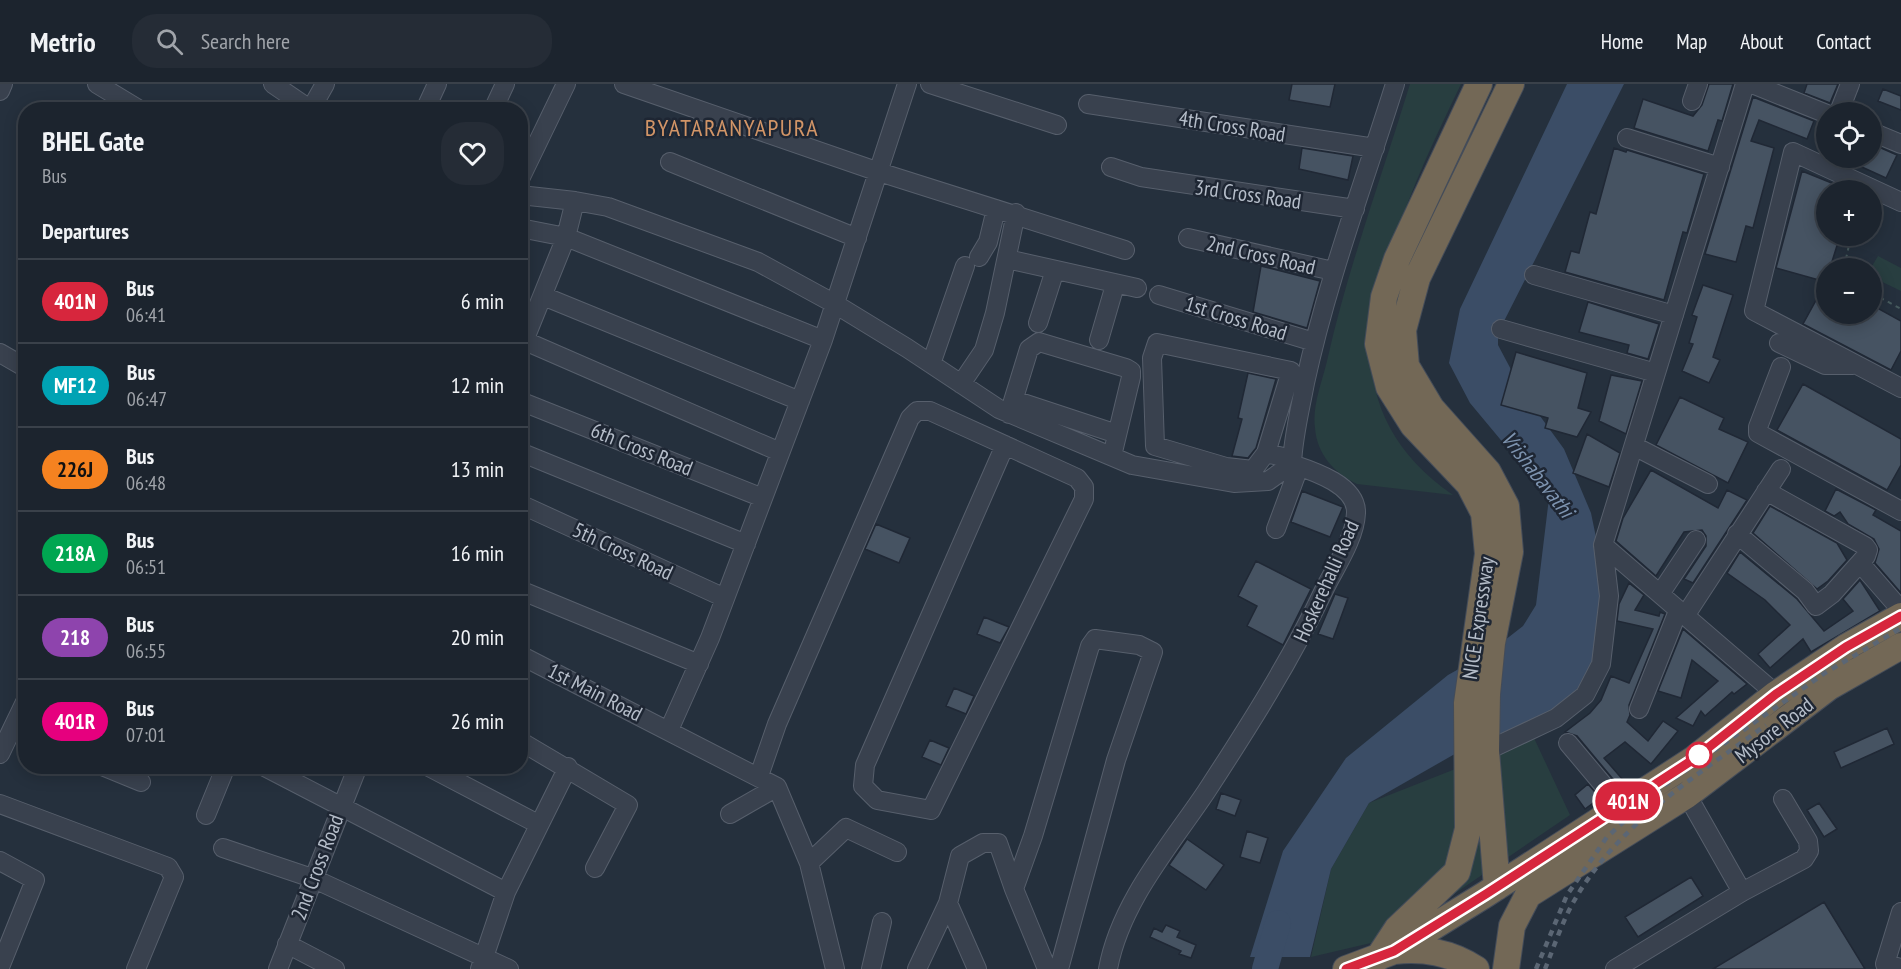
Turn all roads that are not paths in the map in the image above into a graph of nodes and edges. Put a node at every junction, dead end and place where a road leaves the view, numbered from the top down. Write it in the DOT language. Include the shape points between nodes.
graph roads {
  1 [pos="3,84"];
  2 [pos="98,84"];
  3 [pos="273,84"];
  4 [pos="325,84"];
  5 [pos="437,84"];
  6 [pos="505,84"];
  7 [pos="566,84"];
  8 [pos="624,84"];
  9 [pos="907,84"];
  10 [pos="930,84"];
  11 [pos="1479,84"];
  12 [pos="1510,84"];
  13 [pos="1745,84"];
  14 [pos="1850,84"];
  15 [pos="1390,85"];
  16 [pos="1762,86"];
  17 [pos="0,91"];
  18 [pos="127,102"];
  19 [pos="300,102"];
  20 [pos="315,102"];
  21 [pos="429,102"];
  22 [pos="497,102"];
  23 [pos="1843,102"];
  24 [pos="1088,104"];
  25 [pos="1816,109"];
  26 [pos="1057,125"];
  27 [pos="1882,136"];
  28 [pos="1627,138"];
  29 [pos="1901,144"];
  30 [pos="1375,148"];
  31 [pos="528,162"];
  32 [pos="670,162"];
  33 [pos="1111,167"];
  34 [pos="1720,167"];
  35 [pos="879,172"];
  36 [pos="528,196"];
  37 [pos="575,201"];
  38 [pos="1901,202"];
  39 [pos="996,208"];
  40 [pos="1355,209"];
  41 [pos="1016,213"];
  42 [pos="528,230"];
  43 [pos="566,237"];
  44 [pos="857,238"];
  45 [pos="1188,238"];
  46 [pos="1125,250"];
  47 [pos="1007,259"];
  48 [pos="1055,270"];
  49 [pos="1334,271"];
  50 [pos="1534,275"];
  51 [pos="1115,285"];
  52 [pos="1137,288"];
  53 [pos="1159,295"];
  54 [pos="543,296"];
  55 [pos="835,304"];
  56 [pos="1674,315"];
  57 [pos="1038,323"];
  58 [pos="528,328"];
  59 [pos="1501,329"];
  60 [pos="528,338"];
  61 [pos="823,340"];
  62 [pos="1099,340"];
  63 [pos="1314,342"];
  64 [pos="1779,343"];
  65 [pos="0,353"];
  66 [pos="18,363"];
  67 [pos="931,364"];
  68 [pos="1858,365"];
  69 [pos="1781,368"];
  70 [pos="1656,373"];
  71 [pos="961,384"];
  72 [pos="1901,388"];
  73 [pos="800,401"];
  74 [pos="528,403"];
  75 [pos="1011,407"];
  76 [pos="1117,434"];
  77 [pos="1005,445"];
  78 [pos="1634,446"];
  79 [pos="780,452"];
  80 [pos="1266,453"];
  81 [pos="528,455"];
  82 [pos="1112,456"];
  83 [pos="1294,463"];
  84 [pos="1781,470"];
  85 [pos="1708,484"];
  86 [pos="1766,491"];
  87 [pos="763,498"];
  88 [pos="528,508"];
  89 [pos="1901,511"];
  90 [pos="1276,529"];
  91 [pos="1737,534"];
  92 [pos="1696,540"];
  93 [pos="746,544"];
  94 [pos="1603,545"];
  95 [pos="1860,563"];
  96 [pos="528,593"];
  97 [pos="1660,594"];
  98 [pos="725,598"];
  99 [pos="1901,610"];
  100 [pos="1681,614"];
  101 [pos="1901,616"];
  102 [pos="1483,644"];
  103 [pos="1901,646"];
  104 [pos="528,659"];
  105 [pos="699,664"];
  106 [pos="1776,694"];
  107 [pos="1639,709"];
  108 [pos="669,730"];
  109 [pos="18,734"];
  110 [pos="1568,743"];
  111 [pos="528,745"];
  112 [pos="1480,746"];
  113 [pos="0,754"];
  114 [pos="568,767"];
  115 [pos="122,774"];
  116 [pos="223,774"];
  117 [pos="279,774"];
  118 [pos="355,774"];
  119 [pos="442,774"];
  120 [pos="759,776"];
  121 [pos="141,782"];
  122 [pos="777,787"];
  123 [pos="1689,797"];
  124 [pos="1783,799"];
  125 [pos="0,804"];
  126 [pos="341,805"];
  127 [pos="1621,806"];
  128 [pos="730,814"];
  129 [pos="206,815"];
  130 [pos="538,824"];
  131 [pos="223,848"];
  132 [pos="897,852"];
  133 [pos="0,861"];
  134 [pos="809,862"];
  135 [pos="595,868"];
  136 [pos="312,878"];
  137 [pos="1497,886"];
  138 [pos="1014,889"];
  139 [pos="506,892"];
  140 [pos="1742,892"];
  141 [pos="948,903"];
  142 [pos="1901,912"];
  143 [pos="882,922"];
  144 [pos="287,944"];
  145 [pos="1380,959"];
  146 [pos="482,963"];
  147 [pos="0,967"];
  148 [pos="331,968"];
  149 [pos="1901,968"];
  150 [pos="136,969"];
  151 [pos="278,969"];
  152 [pos="509,969"];
  153 [pos="835,969"];
  154 [pos="871,969"];
  155 [pos="917,969"];
  156 [pos="977,969"];
  157 [pos="1047,969"];
  158 [pos="1059,969"];
  159 [pos="1108,969"];
  160 [pos="1346,969"];
  161 [pos="1476,969"];
  162 [pos="1506,969"];
  163 [pos="1615,969"];
  1 -- 17 [label="street"];
  2 -- 18 [label="street"];
  3 -- 19 [label="street"];
  4 -- 20 [label="street"];
  5 -- 21 [label="street"];
  6 -- 22 [label="street"];
  7 -- 31 [label="street"];
  8 -- 35 [label="street"];
  9 -- 35 [label="street"];
  10 -- 26 [label="street"];
  11 -- 102 [label="highway, NICE Expressway" via="1397,259 1384,297 1378,344 1389,387 1413,425 1469,484 1484,513 1488,554"];
  12 -- 102 [label="highway, NICE Expressway" via="1417,278 1403,330 1406,366 1431,408 1488,472 1506,506 1510,552"];
  13 -- 34 [label="street"];
  14 -- 23 [label="street"];
  15 -- 30 [label="street"];
  16 -- 25 [label="street"];
  24 -- 30 [label="street, 4th Cross Road"];
  27 -- 29 [label="street"];
  28 -- 34 [label="street"];
  30 -- 40 [label="street"];
  32 -- 44 [label="street"];
  33 -- 40 [label="street, 3rd Cross Road" via="1141,177"];
  34 -- 56 [label="street"];
  35 -- 39 [label="street"];
  35 -- 44 [label="street"];
  36 -- 37 [label="street"];
  37 -- 43 [label="street"];
  37 -- 55 [label="street" via="608,207 758,262"];
  38 -- 68 [label="street" via="1793,152 1754,311"];
  39 -- 41 [label="street"];
  39 -- 67 [label="street" via="988,242 972,262"];
  40 -- 49 [label="street"];
  41 -- 46 [label="street"];
  41 -- 47 [label="street"];
  42 -- 43 [label="street"];
  43 -- 54 [label="street"];
  43 -- 61 [label="street"];
  44 -- 55 [label="street"];
  45 -- 49 [label="street, 2nd Cross Road"];
  47 -- 48 [label="street"];
  47 -- 71 [label="street" via="984,350"];
  48 -- 51 [label="street"];
  48 -- 57 [label="street"];
  49 -- 63 [label="street"];
  50 -- 56 [label="street"];
  51 -- 52 [label="street"];
  51 -- 62 [label="street"];
  53 -- 63 [label="street, 1st Cross Road"];
  54 -- 58 [label="street"];
  54 -- 73 [label="street"];
  55 -- 61 [label="street"];
  55 -- 67 [label="street"];
  56 -- 70 [label="street"];
  59 -- 70 [label="street"];
  60 -- 79 [label="street"];
  61 -- 73 [label="street"];
  63 -- 83 [label="street"];
  64 -- 68 [label="street" via="1825,365"];
  65 -- 66 [label="street"];
  67 -- 71 [label="street"];
  68 -- 72 [label="street"];
  69 -- 89 [label="street" via="1758,433"];
  70 -- 78 [label="street"];
  71 -- 75 [label="street"];
  73 -- 79 [label="street"];
  74 -- 87 [label="street, 6th Cross Road"];
  75 -- 76 [label="street"];
  75 -- 76 [label="street" via="1029,349 1039,342 1131,371"];
  75 -- 82 [label="street"];
  76 -- 82 [label="street"];
  77 -- 77 [label="street" via="1077,478 1084,487 1084,499 931,810 877,800 863,786 865,765"];
  77 -- 120 [label="street" via="930,411 917,411 910,418 777,723"];
  78 -- 85 [label="street"];
  78 -- 94 [label="street"];
  79 -- 87 [label="street"];
  80 -- 80 [label="street" via="1291,371 1157,343 1152,358 1155,446 1226,467 1253,470"];
  80 -- 83 [label="street, Hoskerehalli Road"];
  81 -- 93 [label="street"];
  82 -- 83 [label="street" via="1132,465 1234,483 1268,481"];
  83 -- 90 [label="street"];
  83 -- 159 [label="street, Hoskerehalli Road" via="1350,494 1356,512 1350,537 1302,637 1251,723 1123,917"];
  84 -- 86 [label="street"];
  86 -- 91 [label="street"];
  86 -- 95 [label="street" via="1865,546 1868,550"];
  87 -- 93 [label="street"];
  88 -- 98 [label="street, 5th Cross Road"];
  91 -- 95 [label="street" via="1805,591 1816,606"];
  91 -- 100 [label="street"];
  92 -- 97 [label="street"];
  93 -- 98 [label="street"];
  94 -- 97 [label="street"];
  94 -- 112 [label="street" via="1609,596 1601,664 1585,695 1556,718"];
  95 -- 99 [label="street"];
  96 -- 105 [label="street"];
  97 -- 100 [label="street"];
  98 -- 105 [label="street"];
  100 -- 106 [label="street"];
  100 -- 107 [label="street"];
  101 -- 106 [label="highway, Mysore Road"];
  102 -- 112 [label="highway, NICE Expressway" via="1487,694"];
  103 -- 123 [label="highway, Mysore Road" via="1829,687"];
  104 -- 108 [label="street, 1st Main Road"];
  105 -- 108 [label="street"];
  106 -- 127 [label="highway, Mysore Road" via="1694,759"];
  108 -- 120 [label="street, 1st Main Road"];
  109 -- 113 [label="street"];
  110 -- 127 [label="street"];
  111 -- 114 [label="street"];
  112 -- 137 [label="highway, NICE Expressway"];
  112 -- 145 [label="highway, NICE Expressway" via="1468,829 1457,872 1397,929"];
  114 -- 130 [label="street"];
  114 -- 135 [label="street" via="628,805"];
  115 -- 121 [label="street"];
  116 -- 129 [label="street"];
  117 -- 126 [label="street"];
  118 -- 126 [label="street, 2nd Cross Road"];
  119 -- 130 [label="street"];
  120 -- 122 [label="street, 1st Main Road"];
  122 -- 128 [label="street"];
  122 -- 134 [label="street"];
  123 -- 140 [label="street"];
  123 -- 162 [label="highway, Mysore Road" via="1528,895 1512,926"];
  124 -- 140 [label="street" via="1808,842 1809,851 1804,860"];
  125 -- 150 [label="street" via="168,867 174,877"];
  126 -- 136 [label="street, 2nd Cross Road"];
  126 -- 139 [label="street"];
  127 -- 137 [label="highway, Mysore Road"];
  130 -- 139 [label="street"];
  131 -- 136 [label="street"];
  132 -- 134 [label="street" via="846,828"];
  133 -- 147 [label="street" via="34,880"];
  134 -- 153 [label="street"];
  136 -- 144 [label="street, 2nd Cross Road"];
  136 -- 146 [label="street"];
  137 -- 145 [label="highway, Mysore Road"];
  138 -- 141 [label="street" via="998,843 983,843 960,856"];
  138 -- 157 [label="street"];
  138 -- 158 [label="street" via="1034,836 1090,645 1095,639 1139,645 1153,652 1116,760"];
  139 -- 146 [label="street"];
  140 -- 163 [label="street"];
  141 -- 155 [label="street"];
  141 -- 156 [label="street"];
  142 -- 149 [label="street" via="1885,964"];
  143 -- 154 [label="street"];
  144 -- 148 [label="street"];
  144 -- 151 [label="street, 2nd Cross Road"];
  145 -- 160 [label="highway, Mysore Road"];
  145 -- 161 [label="highway" via="1416,949 1443,952"];
  146 -- 152 [label="street"];
}
